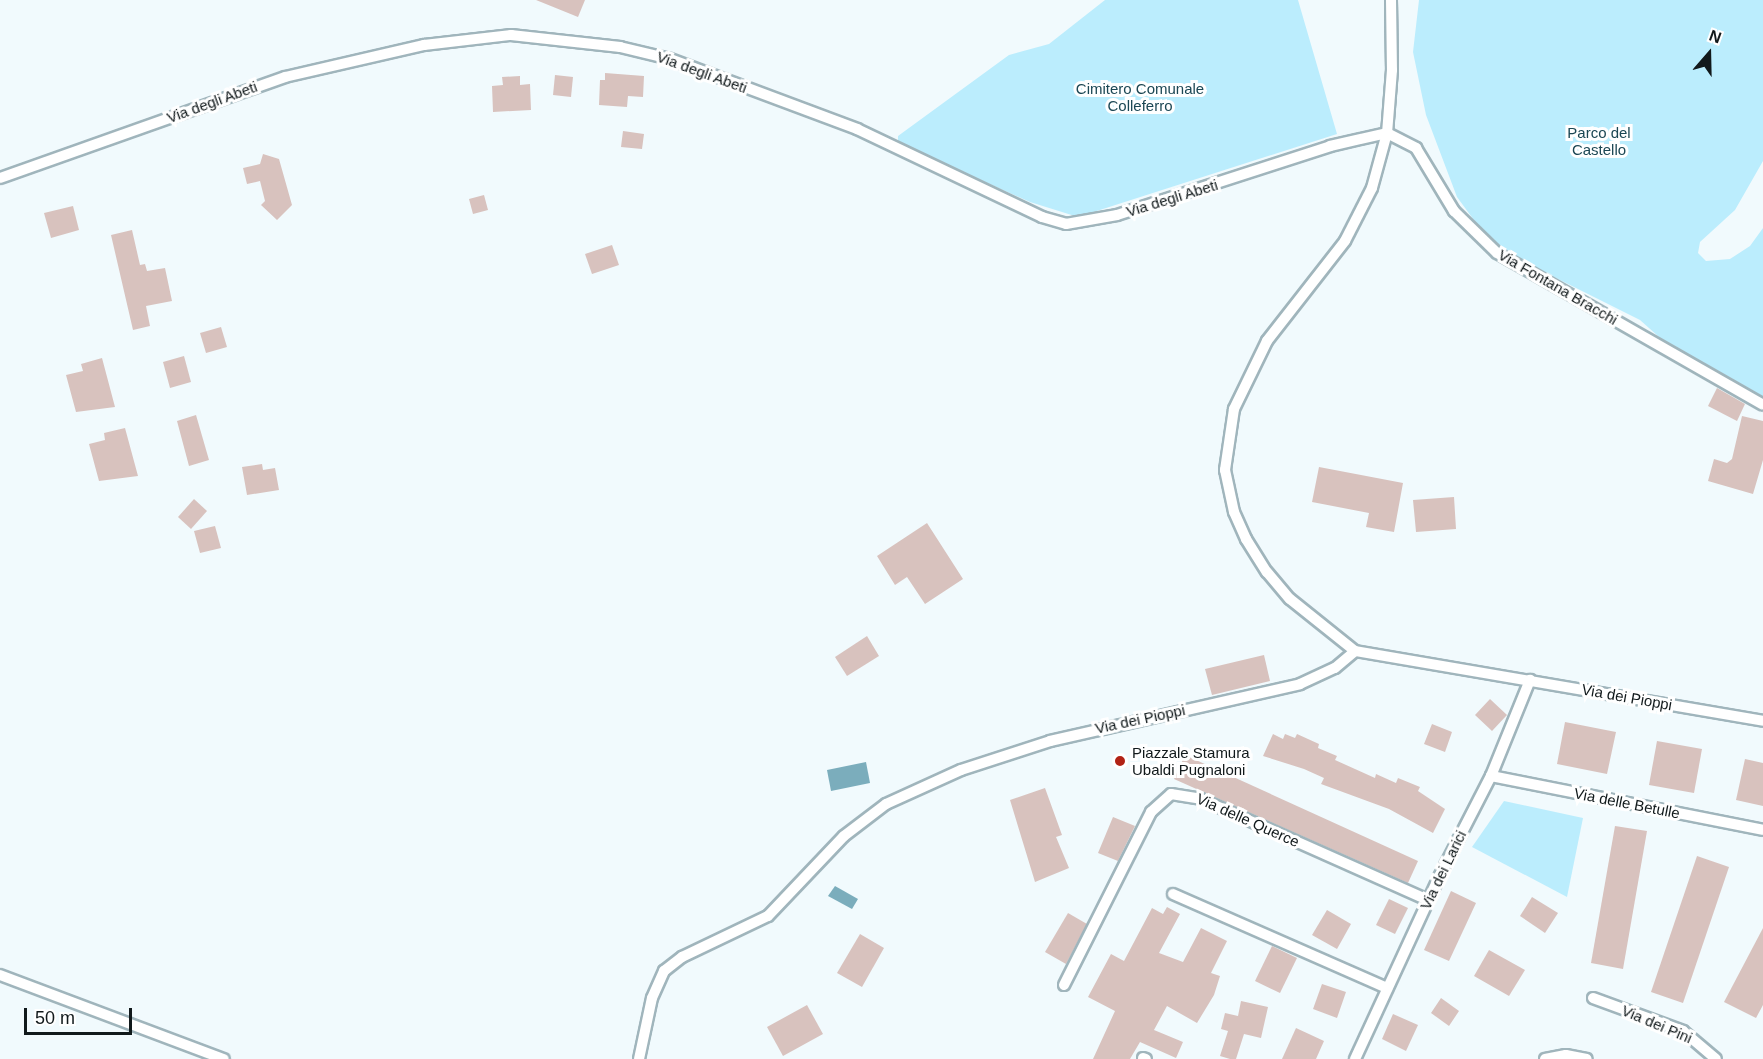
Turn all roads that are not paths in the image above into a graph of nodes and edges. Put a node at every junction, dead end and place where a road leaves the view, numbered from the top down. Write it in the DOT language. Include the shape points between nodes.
graph roads {
  1 [pos="1391,0"];
  2 [pos="1387,133"];
  3 [pos="0,178"];
  4 [pos="1763,405"];
  5 [pos="1355,651"];
  6 [pos="1530,680"];
  7 [pos="1763,721"];
  8 [pos="1491,776"];
  9 [pos="1763,830"];
  10 [pos="1173,894"];
  11 [pos="1428,900"];
  12 [pos="0,975"];
  13 [pos="1064,985"];
  14 [pos="1387,988"];
  15 [pos="1593,998"];
  16 [pos="224,1059"];
  17 [pos="639,1059"];
  18 [pos="1355,1059"];
  19 [pos="1545,1059"];
  20 [pos="1587,1059"];
  21 [pos="1716,1059"];
  1 -- 2 [label="street" via="1392,70"];
  2 -- 3 [label="street, Via degli Abeti" via="1330,146 1127,212 1066,224 857,129 670,59 610,45 500,36 424,45 285,77"];
  2 -- 4 [label="street, Via Fontana Bracchi" via="1416,148 1454,211 1497,253"];
  2 -- 5 [label="street" via="1379,169 1356,222 1283,318 1245,381 1234,409 1225,457 1234,512 1259,562 1298,606"];
  5 -- 6 [label="street, Via dei Pioppi"];
  5 -- 17 [label="street, Via dei Pioppi" via="1335,668 1300,684 1050,741 945,776 886,804 844,836 768,916 668,968 652,998"];
  6 -- 7 [label="street, Via dei Pioppi"];
  6 -- 8 [label="street, Via dei Larici"];
  8 -- 9 [label="street, Via delle Betulle"];
  8 -- 11 [label="street, Via dei Larici"];
  10 -- 14 [label="street"];
  11 -- 13 [label="street, Via delle Querce" via="1201,799 1171,794 1151,812"];
  11 -- 14 [label="street, Via dei Larici"];
  12 -- 16 [label="street"];
  14 -- 18 [label="street, Via dei Larici"];
  15 -- 21 [label="street, Via dei Pini" via="1683,1031"];
  19 -- 20 [label="street" via="1566,1055"];
}
